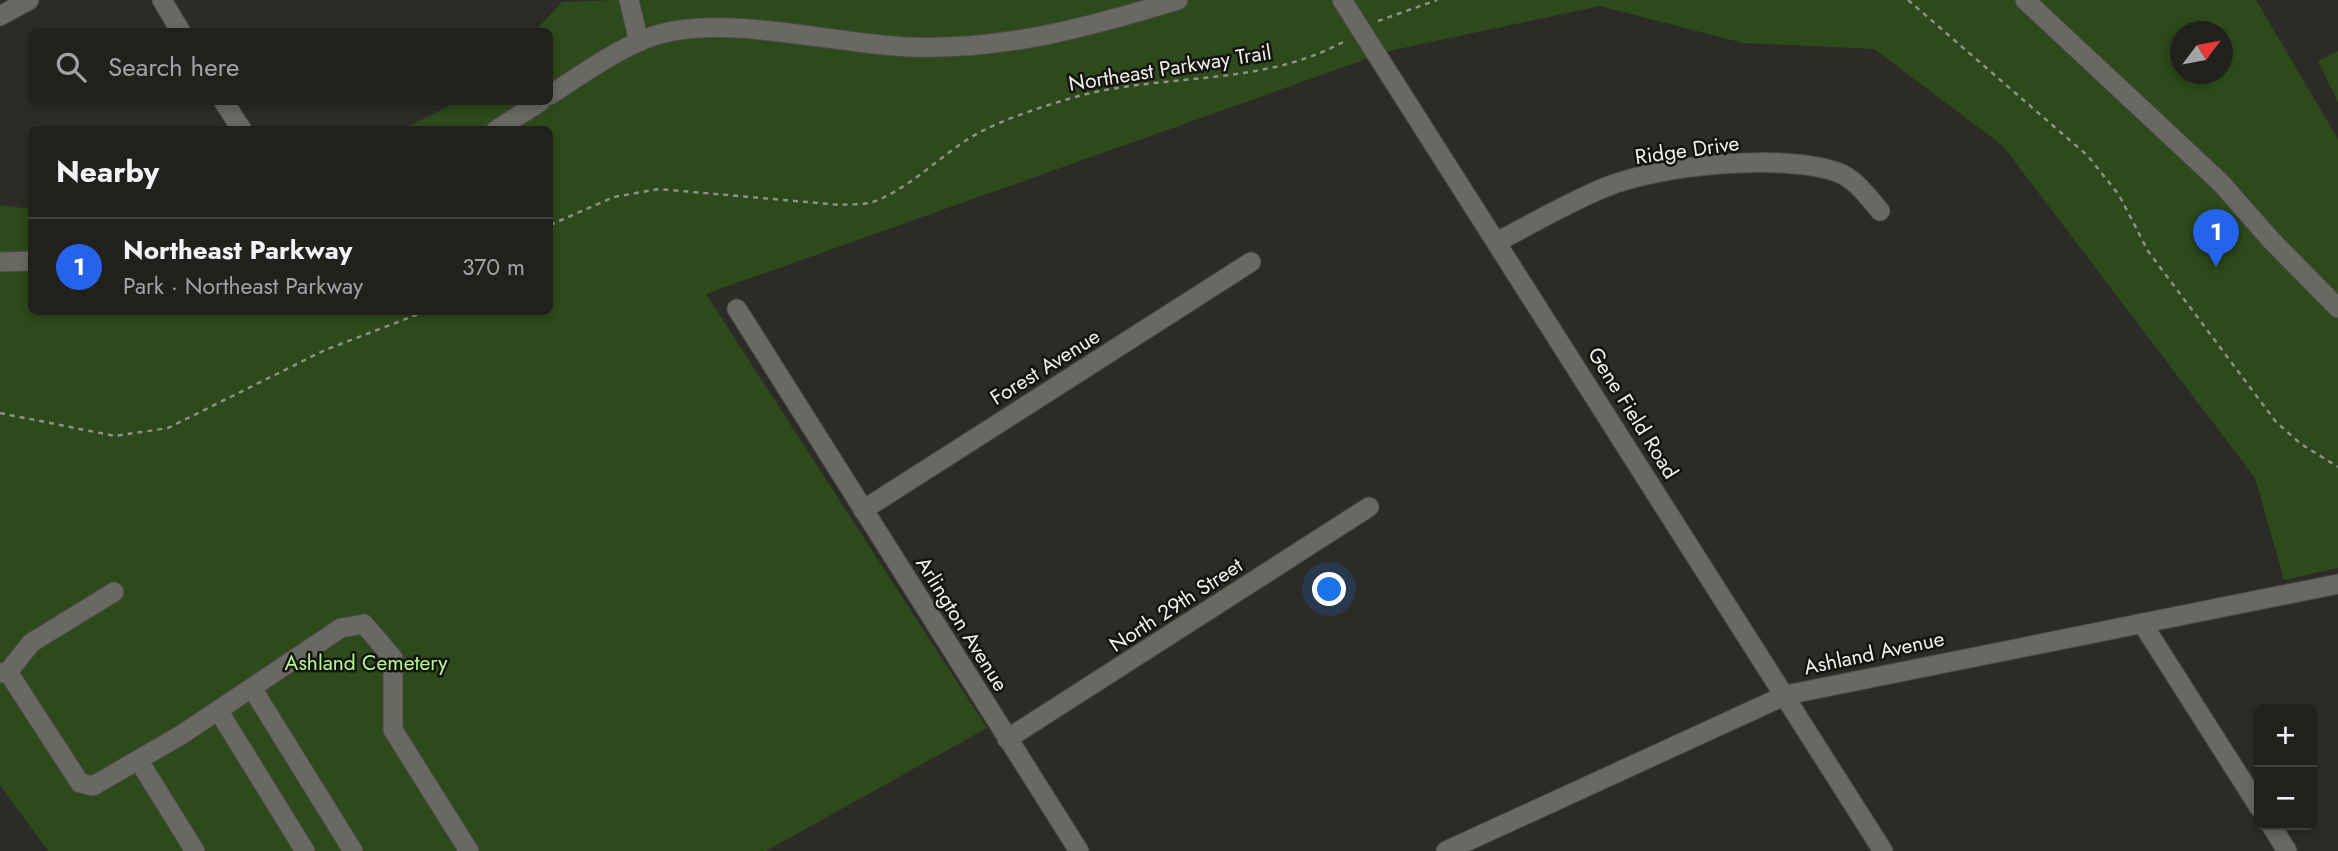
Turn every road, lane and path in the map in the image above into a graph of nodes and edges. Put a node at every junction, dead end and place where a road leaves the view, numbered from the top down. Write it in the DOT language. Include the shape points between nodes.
graph roads {
  1 [pos="29,0"];
  2 [pos="162,0"];
  3 [pos="629,0"];
  4 [pos="1178,0"];
  5 [pos="1342,0"];
  6 [pos="1437,0"];
  7 [pos="1908,0"];
  8 [pos="2025,0"];
  9 [pos="0,16"];
  10 [pos="179,28"];
  11 [pos="1362,31"];
  12 [pos="639,43"];
  13 [pos="553,93"];
  14 [pos="226,105"];
  15 [pos="535,105"];
  16 [pos="239,126"];
  17 [pos="502,126"];
  18 [pos="1880,211"];
  19 [pos="553,224"];
  20 [pos="1497,242"];
  21 [pos="28,261"];
  22 [pos="0,262"];
  23 [pos="1251,262"];
  24 [pos="2338,308"];
  25 [pos="737,309"];
  26 [pos="416,315"];
  27 [pos="0,414"];
  28 [pos="2338,467"];
  29 [pos="1369,507"];
  30 [pos="863,510"];
  31 [pos="2338,584"];
  32 [pos="114,592"];
  33 [pos="2142,623"];
  34 [pos="4,673"];
  35 [pos="252,688"];
  36 [pos="1786,695"];
  37 [pos="218,710"];
  38 [pos="1007,739"];
  39 [pos="139,761"];
  40 [pos="2254,799"];
  41 [pos="2274,830"];
  42 [pos="195,851"];
  43 [pos="305,851"];
  44 [pos="353,851"];
  45 [pos="469,851"];
  46 [pos="1079,851"];
  47 [pos="1446,851"];
  48 [pos="1884,851"];
  49 [pos="2287,851"];
  1 -- 9 [label="street"];
  2 -- 10 [label="street"];
  3 -- 12 [label="street"];
  4 -- 12 [label="street" via="1049,36 969,46 908,47 729,29 660,34"];
  5 -- 11 [label="street, Gene Field Road"];
  6 -- 11 [label="path, Northeast Parkway Trail" via="1381,19"];
  7 -- 28 [label="path" via="2088,156 2119,195 2147,251 2276,422"];
  8 -- 24 [label="street" via="2221,183"];
  11 -- 19 [label="path, Northeast Parkway Trail" via="1279,68 1065,99 980,132 871,203 841,205 659,189 614,197"];
  11 -- 20 [label="street, Gene Field Road"];
  12 -- 13 [label="street"];
  14 -- 16 [label="street"];
  15 -- 17 [label="street"];
  18 -- 20 [label="street, Ridge Drive" via="1860,187 1840,173 1783,163 1711,165 1609,186"];
  20 -- 36 [label="street, Gene Field Road"];
  21 -- 22 [label="street"];
  23 -- 30 [label="street, Forest Avenue"];
  25 -- 30 [label="street, Arlington Avenue"];
  26 -- 27 [label="path" via="324,351 168,428 115,436"];
  29 -- 38 [label="street, North 29th Street"];
  30 -- 38 [label="street, Arlington Avenue"];
  31 -- 33 [label="street, Ashland Avenue"];
  32 -- 34 [label="street" via="31,643"];
  33 -- 36 [label="street, Ashland Avenue"];
  33 -- 40 [label="street"];
  34 -- 39 [label="street" via="80,783 93,786"];
  35 -- 37 [label="street"];
  35 -- 44 [label="street"];
  35 -- 45 [label="street" via="341,628 364,624 393,658 393,730"];
  36 -- 47 [label="street, Ashland Avenue"];
  36 -- 48 [label="street, Gene Field Road"];
  37 -- 39 [label="street"];
  37 -- 43 [label="street"];
  38 -- 46 [label="street, Arlington Avenue"];
  39 -- 42 [label="street"];
  41 -- 49 [label="street"];
}
